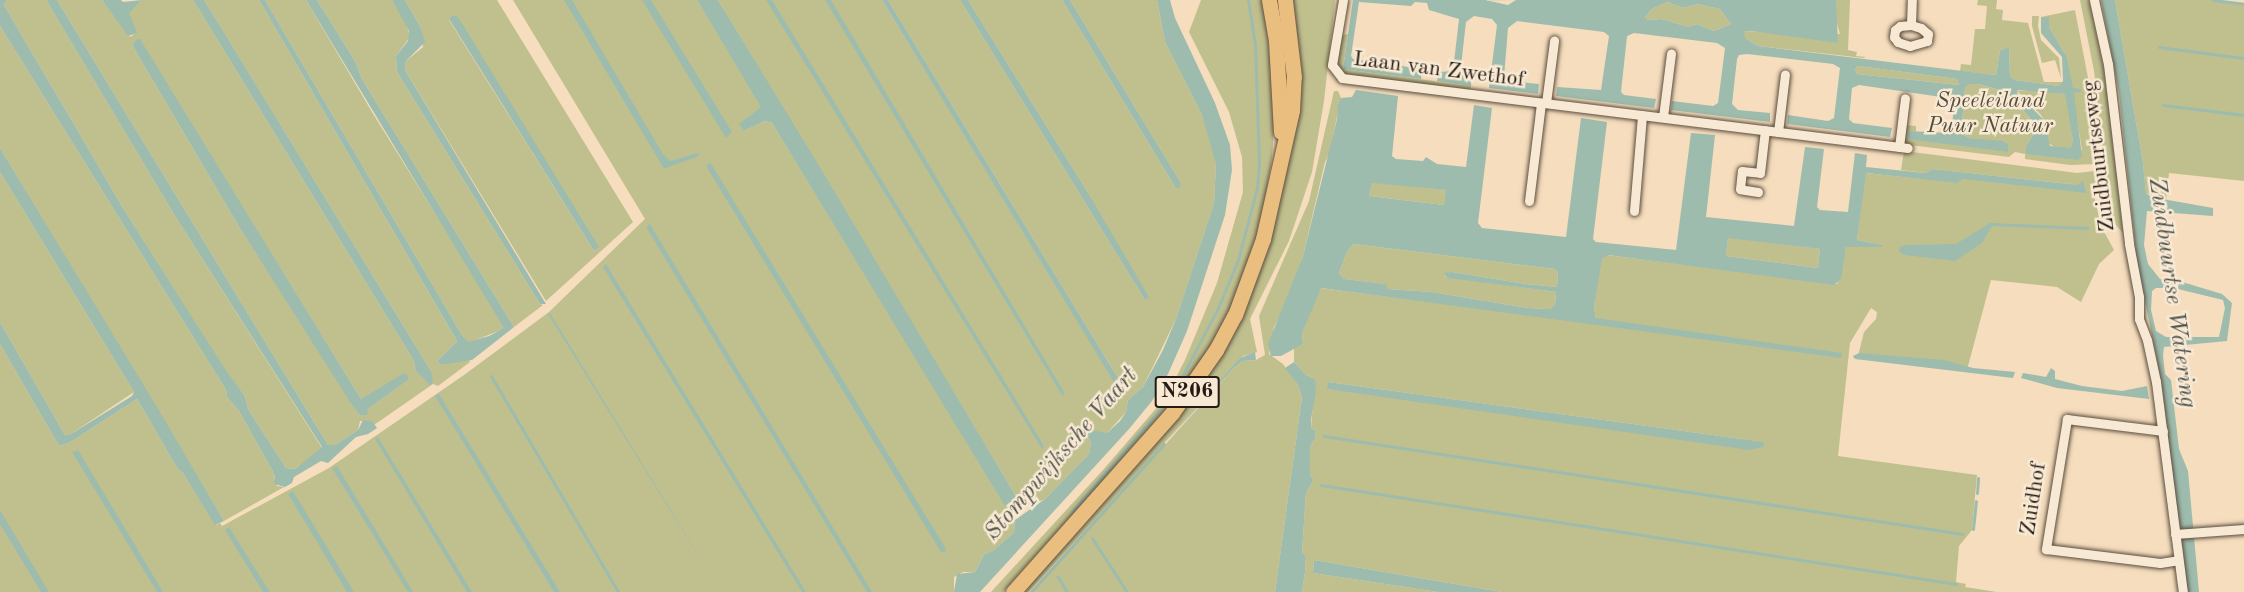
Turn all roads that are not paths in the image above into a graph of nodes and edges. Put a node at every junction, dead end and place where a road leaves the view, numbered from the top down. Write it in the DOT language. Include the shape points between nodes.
graph roads {
  1 [pos="1269,0"];
  2 [pos="1285,0"];
  3 [pos="1343,0"];
  4 [pos="1912,0"];
  5 [pos="2094,0"];
  6 [pos="1911,25"];
  7 [pos="1554,41"];
  8 [pos="1671,54"];
  9 [pos="1785,74"];
  10 [pos="1905,98"];
  11 [pos="1543,103"];
  12 [pos="1642,115"];
  13 [pos="1663,117"];
  14 [pos="1765,130"];
  15 [pos="1778,132"];
  16 [pos="1282,147"];
  17 [pos="1758,192"];
  18 [pos="1529,201"];
  19 [pos="1634,211"];
  20 [pos="2163,431"];
  21 [pos="2244,529"];
  22 [pos="2177,533"];
  23 [pos="2178,560"];
  24 [pos="1012,592"];
  25 [pos="2183,592"];
  1 -- 16 [label="main road, N206" via="1276,40"];
  2 -- 16 [label="main road, N206" via="1294,77 1292,110"];
  3 -- 11 [label="street, Laan van Zwethof" via="1332,65 1341,78"];
  4 -- 6 [label="street"];
  5 -- 20 [label="street, Zuidbuurtseweg" via="2110,85 2139,319 2152,362"];
  7 -- 11 [label="street, Laan van Zwethof"];
  8 -- 13 [label="street"];
  9 -- 15 [label="street"];
  10 -- 15 [label="street, Laan van Zwethof" via="1903,147"];
  11 -- 12 [label="street, Laan van Zwethof"];
  11 -- 18 [label="street, Laan van Zwethof"];
  12 -- 13 [label="street, Laan van Zwethof"];
  12 -- 19 [label="street"];
  13 -- 14 [label="street, Laan van Zwethof"];
  14 -- 15 [label="street, Laan van Zwethof"];
  14 -- 17 [label="street" via="1760,173 1742,171 1740,189"];
  16 -- 24 [label="main road, N206" via="1254,269 1216,350 1172,413"];
  20 -- 22 [label="street, Zuidbuurtseweg"];
  20 -- 23 [label="street, Zuidhof" via="2067,419 2046,549 2160,563"];
  21 -- 22 [label="street"];
  22 -- 23 [label="street, Zuidbuurtseweg"];
  23 -- 25 [label="street, Zuidbuurtseweg"];
}
